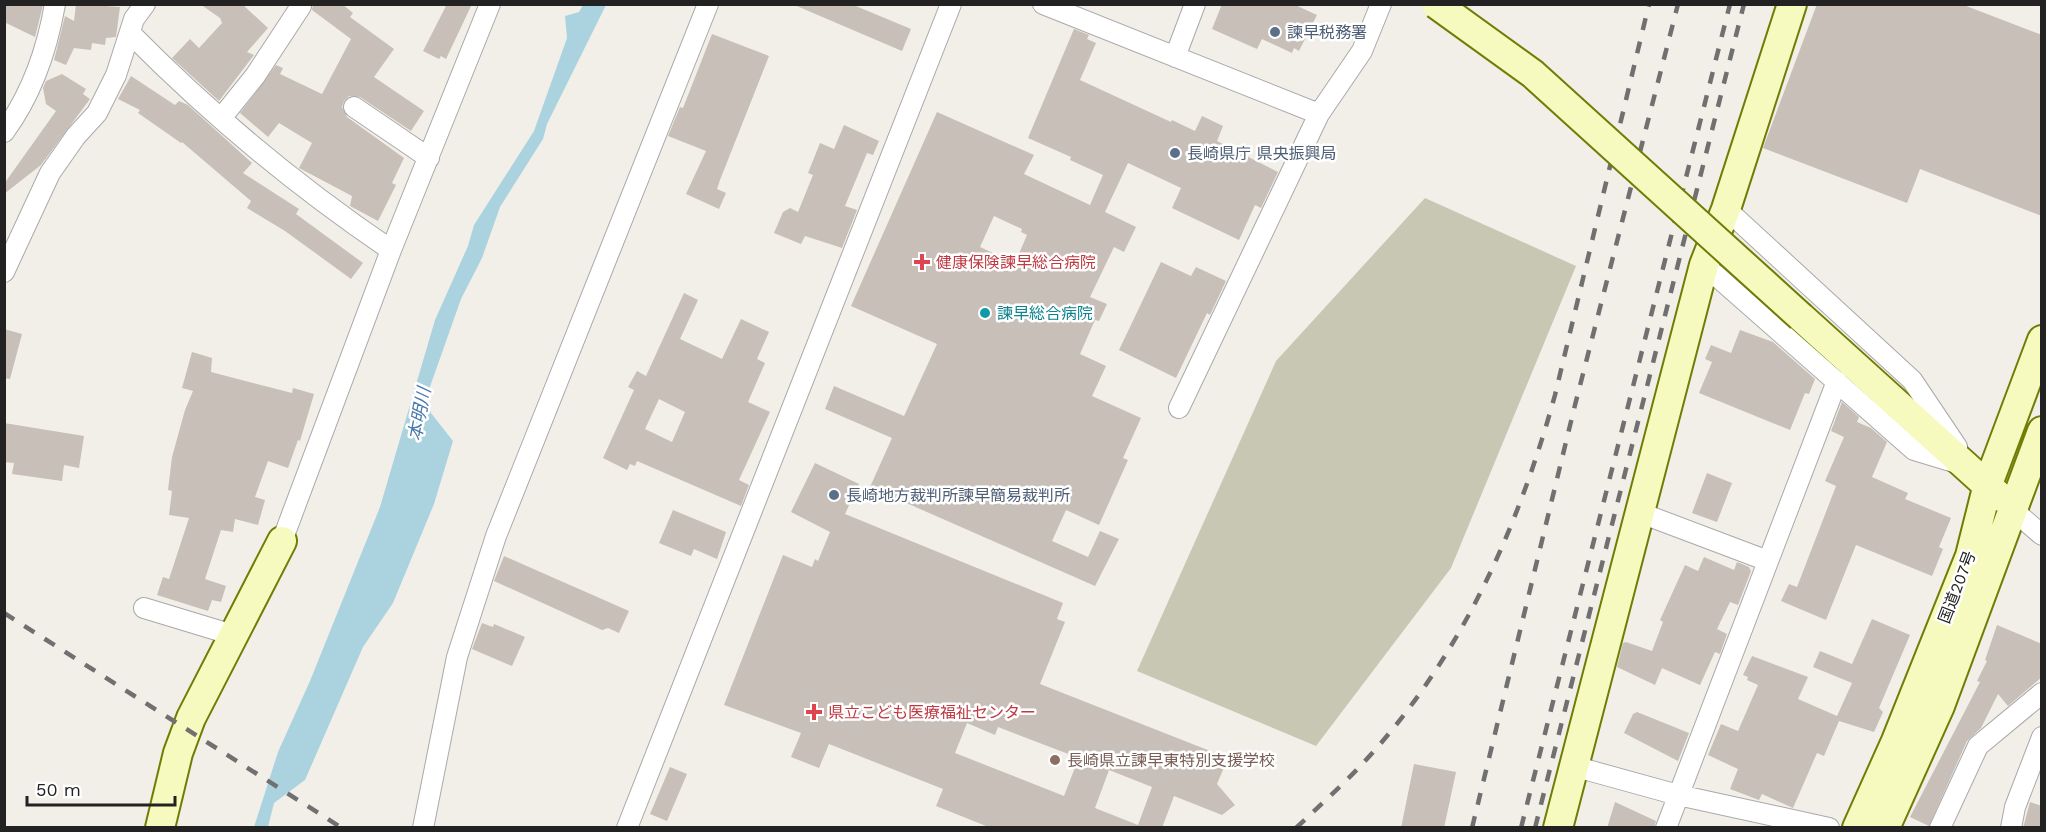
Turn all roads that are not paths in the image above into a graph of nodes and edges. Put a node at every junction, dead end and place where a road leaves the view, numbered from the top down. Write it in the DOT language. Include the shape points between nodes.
graph roads {
  1 [pos="55,4"];
  2 [pos="145,4"];
  3 [pos="490,4"];
  4 [pos="708,4"];
  5 [pos="951,4"];
  6 [pos="1043,4"];
  7 [pos="1195,4"];
  8 [pos="1381,4"];
  9 [pos="1436,4"];
  10 [pos="1792,4"];
  11 [pos="301,6"];
  12 [pos="131,34"];
  13 [pos="1175,57"];
  14 [pos="354,107"];
  15 [pos="1319,114"];
  16 [pos="222,117"];
  17 [pos="4,132"];
  18 [pos="429,159"];
  19 [pos="1726,209"];
  20 [pos="391,250"];
  21 [pos="1704,265"];
  22 [pos="4,272"];
  23 [pos="2042,340"];
  24 [pos="1837,381"];
  25 [pos="1179,408"];
  26 [pos="2042,431"];
  27 [pos="1979,476"];
  28 [pos="2014,511"];
  29 [pos="1638,512"];
  30 [pos="2042,535"];
  31 [pos="282,541"];
  32 [pos="1767,561"];
  33 [pos="144,608"];
  34 [pos="233,635"];
  35 [pos="2042,693"];
  36 [pos="2042,737"];
  37 [pos="1574,766"];
  38 [pos="1678,795"];
  39 [pos="160,828"];
  40 [pos="423,828"];
  41 [pos="627,828"];
  42 [pos="1558,828"];
  43 [pos="1666,828"];
  44 [pos="1829,828"];
  45 [pos="1857,828"];
  46 [pos="1885,828"];
  47 [pos="1940,828"];
  48 [pos="2011,828"];
  1 -- 17 [label="street" via="46,54 19,112"];
  2 -- 12 [label="street" via="134,19"];
  3 -- 18 [label="street"];
  4 -- 40 [label="street" via="496,536 458,657"];
  5 -- 41 [label="street"];
  6 -- 13 [label="street"];
  7 -- 13 [label="street"];
  8 -- 15 [label="street" via="1362,51"];
  9 -- 27 [label="street, bridge" via="1533,74"];
  10 -- 19 [label="street"];
  11 -- 16 [label="street" via="255,76"];
  12 -- 16 [label="street"];
  12 -- 22 [label="street" via="97,113 50,173"];
  13 -- 15 [label="street"];
  14 -- 18 [label="street"];
  15 -- 25 [label="street"];
  16 -- 20 [label="street" via="324,204"];
  18 -- 20 [label="street"];
  19 -- 21 [label="street"];
  19 -- 27 [label="street" via="1912,380"];
  20 -- 31 [label="street"];
  21 -- 24 [label="street"];
  21 -- 29 [label="street"];
  23 -- 27 [label="street, 国道207号"];
  24 -- 27 [label="street" via="1914,450"];
  24 -- 32 [label="street"];
  26 -- 28 [label="street"];
  27 -- 28 [label="street"];
  27 -- 45 [label="street, 国道207号" via="1971,556"];
  28 -- 30 [label="street"];
  28 -- 46 [label="street" via="1940,706"];
  29 -- 32 [label="street"];
  29 -- 37 [label="street"];
  31 -- 34 [label="street"];
  32 -- 38 [label="street"];
  33 -- 34 [label="street"];
  34 -- 39 [label="street" via="191,718 178,753"];
  35 -- 47 [label="street" via="1978,746"];
  36 -- 48 [label="street"];
  37 -- 38 [label="street"];
  37 -- 42 [label="street"];
  38 -- 43 [label="street"];
  38 -- 44 [label="street"];
}
